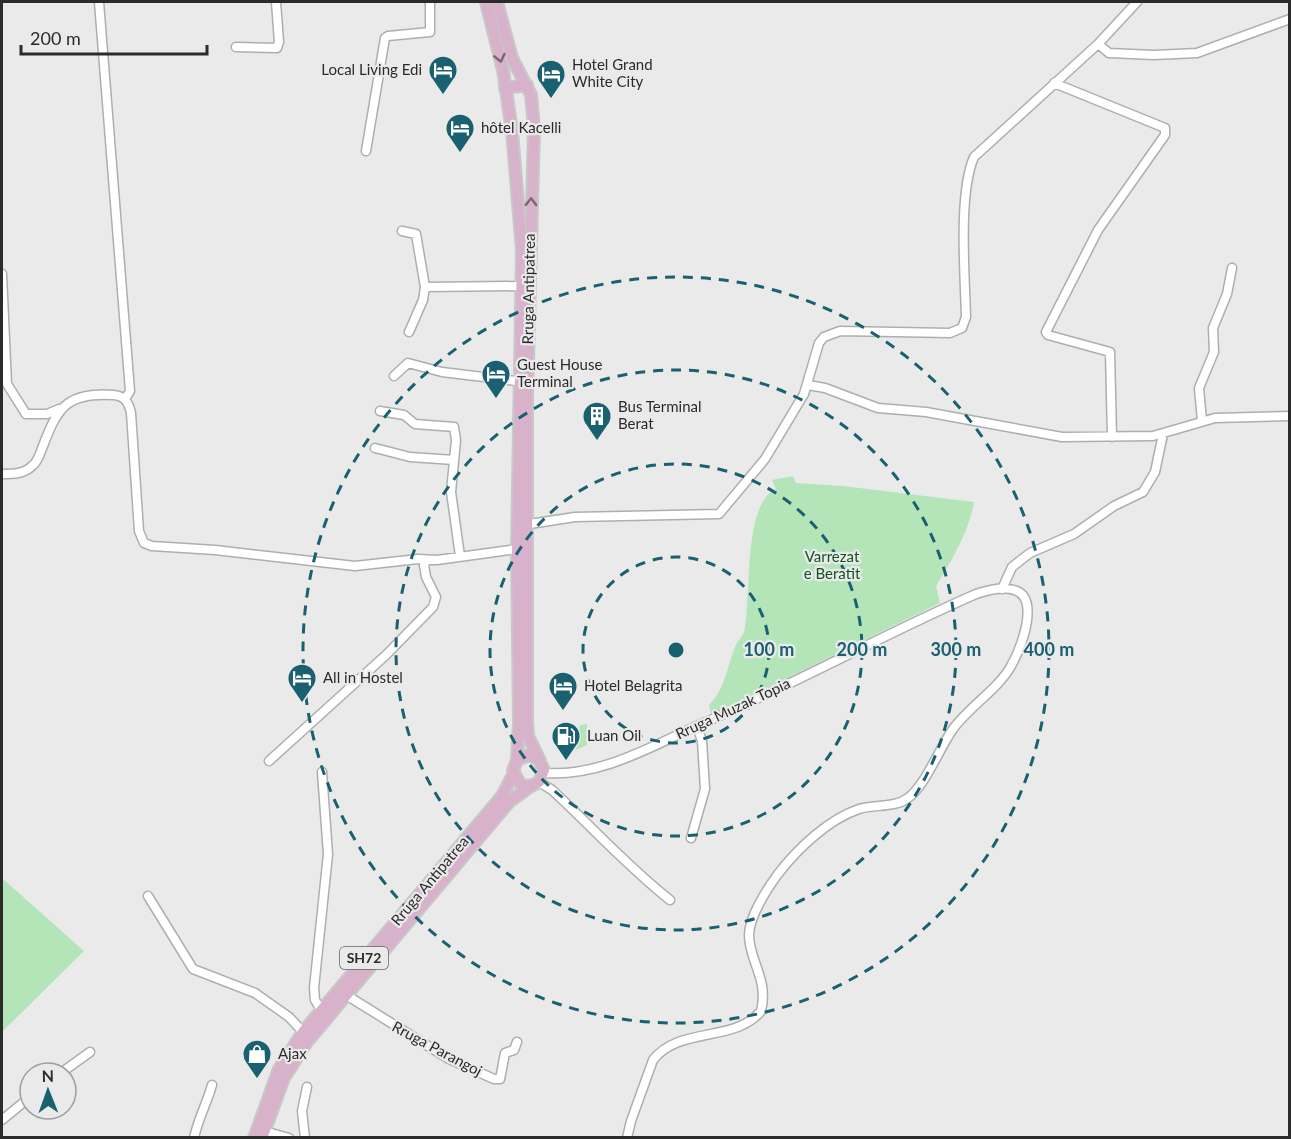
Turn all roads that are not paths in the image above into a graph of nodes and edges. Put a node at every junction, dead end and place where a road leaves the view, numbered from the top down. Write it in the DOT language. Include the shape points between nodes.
graph roads {
  1 [pos="99,2"];
  2 [pos="276,2"];
  3 [pos="430,2"];
  4 [pos="486,2"];
  5 [pos="496,2"];
  6 [pos="1137,2"];
  7 [pos="1290,19"];
  8 [pos="1098,44"];
  9 [pos="236,47"];
  10 [pos="1054,83"];
  11 [pos="527,85"];
  12 [pos="505,88"];
  13 [pos="534,129"];
  14 [pos="512,132"];
  15 [pos="366,151"];
  16 [pos="402,231"];
  17 [pos="526,251"];
  18 [pos="1232,268"];
  19 [pos="2,274"];
  20 [pos="522,286"];
  21 [pos="425,287"];
  22 [pos="409,332"];
  23 [pos="394,376"];
  24 [pos="524,382"];
  25 [pos="808,385"];
  26 [pos="125,399"];
  27 [pos="60,409"];
  28 [pos="380,411"];
  29 [pos="1290,416"];
  30 [pos="1202,421"];
  31 [pos="1163,434"];
  32 [pos="1112,437"];
  33 [pos="375,448"];
  34 [pos="454,460"];
  35 [pos="2,474"];
  36 [pos="522,525"];
  37 [pos="517,549"];
  38 [pos="460,556"];
  39 [pos="427,560"];
  40 [pos="1002,589"];
  41 [pos="523,643"];
  42 [pos="697,726"];
  43 [pos="517,760"];
  44 [pos="269,761"];
  45 [pos="541,761"];
  46 [pos="322,772"];
  47 [pos="513,775"];
  48 [pos="538,781"];
  49 [pos="691,838"];
  50 [pos="148,896"];
  51 [pos="670,900"];
  52 [pos="341,992"];
  53 [pos="321,1010"];
  54 [pos="303,1032"];
  55 [pos="517,1042"];
  56 [pos="90,1052"];
  57 [pos="78,1061"];
  58 [pos="212,1085"];
  59 [pos="307,1087"];
  60 [pos="18,1107"];
  61 [pos="2,1120"];
  62 [pos="263,1134"];
  63 [pos="194,1137"];
  64 [pos="254,1137"];
  65 [pos="289,1137"];
  66 [pos="305,1137"];
  67 [pos="627,1137"];
  1 -- 26 [label="street" via="130,391"];
  2 -- 9 [label="street" via="277,48"];
  3 -- 15 [label="street" via="430,32 385,38"];
  4 -- 12 [label="main road, Rruga Antipatrea / SH72, one-way"];
  5 -- 11 [label="main road, Rruga Antipatrea / SH72" via="512,58"];
  6 -- 8 [label="street"];
  7 -- 8 [label="street" via="1197,53 1109,53"];
  8 -- 10 [label="street"];
  10 -- 25 [label="street" via="974,157 970,166 966,317 962,328 950,333 831,333 819,343"];
  10 -- 32 [label="street" via="1165,128 1165,135 1141,173 1098,230 1046,332 1110,352"];
  11 -- 12 [label="main road"];
  11 -- 13 [label="main road, Rruga Antipatrea / SH72"];
  12 -- 14 [label="main road, Rruga Antipatrea / SH72"];
  13 -- 14 [label="main road"];
  17 -- 13 [label="main road, Rruga Antipatrea / SH72, one-way"];
  14 -- 17 [label="main road, Rruga Antipatrea / SH72"];
  16 -- 21 [label="street" via="416,234"];
  17 -- 20 [label="main road, Rruga Antipatrea / SH72"];
  17 -- 24 [label="main road, Rruga Antipatrea / SH72"];
  18 -- 30 [label="street" via="1227,294 1213,328 1214,352 1199,388"];
  19 -- 27 [label="street" via="6,374 11,393 27,414"];
  20 -- 21 [label="street"];
  20 -- 24 [label="main road, Rruga Antipatrea / SH72"];
  21 -- 22 [label="street"];
  23 -- 24 [label="street" via="408,363 442,372"];
  24 -- 36 [label="main road, Rruga Antipatrea / SH72"];
  25 -- 32 [label="street" via="878,408 926,412 1062,437"];
  25 -- 36 [label="street" via="765,459 719,514 575,517"];
  26 -- 27 [label="street" via="83,395"];
  26 -- 39 [label="street" via="131,414 139,531 144,543 355,566"];
  27 -- 35 [label="street" via="35,465 26,472"];
  28 -- 34 [label="street" via="404,415 416,424 454,427"];
  29 -- 30 [label="street"];
  30 -- 31 [label="street"];
  31 -- 32 [label="street"];
  31 -- 40 [label="street" via="1155,472 1143,492 1114,506 1074,534 1030,553 1012,567"];
  33 -- 34 [label="street" via="411,457"];
  34 -- 38 [label="street" via="451,492"];
  36 -- 37 [label="main road, Rruga Antipatrea / SH72"];
  36 -- 41 [label="main road, Rruga Antipatrea / SH72"];
  37 -- 38 [label="street"];
  37 -- 41 [label="main road, Rruga Antipatrea / SH72"];
  38 -- 39 [label="street"];
  39 -- 44 [label="street" via="424,571 436,597 433,607"];
  40 -- 42 [label="street, Rruga Muzak Topia" via="946,607"];
  40 -- 67 [label="street" via="1019,592 1027,604 1025,626 1010,669 953,729 916,791 907,799 842,817 778,874 749,937 763,989 761,1011 734,1027 668,1045 659,1052 652,1060"];
  41 -- 43 [label="main road, Rruga Antipatrea / SH72"];
  41 -- 45 [label="main road, Rruga Antipatrea / SH72" via="528,735"];
  42 -- 48 [label="street, Rruga Muzak Topia" via="630,758"];
  42 -- 49 [label="street" via="702,741 705,789"];
  43 -- 45 [label="main road" via="529,755"];
  43 -- 47 [label="main road, Rruga Antipatrea / SH72"];
  45 -- 48 [label="main road, Rruga Antipatrea / SH72"];
  46 -- 53 [label="street" via="328,854 314,988"];
  47 -- 48 [label="main road" via="521,785"];
  47 -- 52 [label="main road, Rruga Antipatrea / SH72" via="502,796"];
  48 -- 51 [label="street"];
  48 -- 52 [label="main road, Rruga Antipatrea / SH72" via="510,801"];
  50 -- 54 [label="street" via="193,969 255,993"];
  52 -- 53 [label="main road, Rruga Antipatrea / SH72"];
  52 -- 55 [label="street, Rruga Parangoj" via="449,1059 494,1079 500,1078 505,1053 514,1050"];
  52 -- 62 [label="main road, Rruga Antipatrea / SH72" via="292,1061"];
  53 -- 54 [label="main road, Rruga Antipatrea / SH72"];
  54 -- 64 [label="main road, Rruga Antipatrea / SH72" via="279,1070"];
  56 -- 57 [label="street"];
  58 -- 63 [label="street"];
  59 -- 66 [label="street" via="302,1111"];
  60 -- 61 [label="street"];
  62 -- 65 [label="street"];
}
